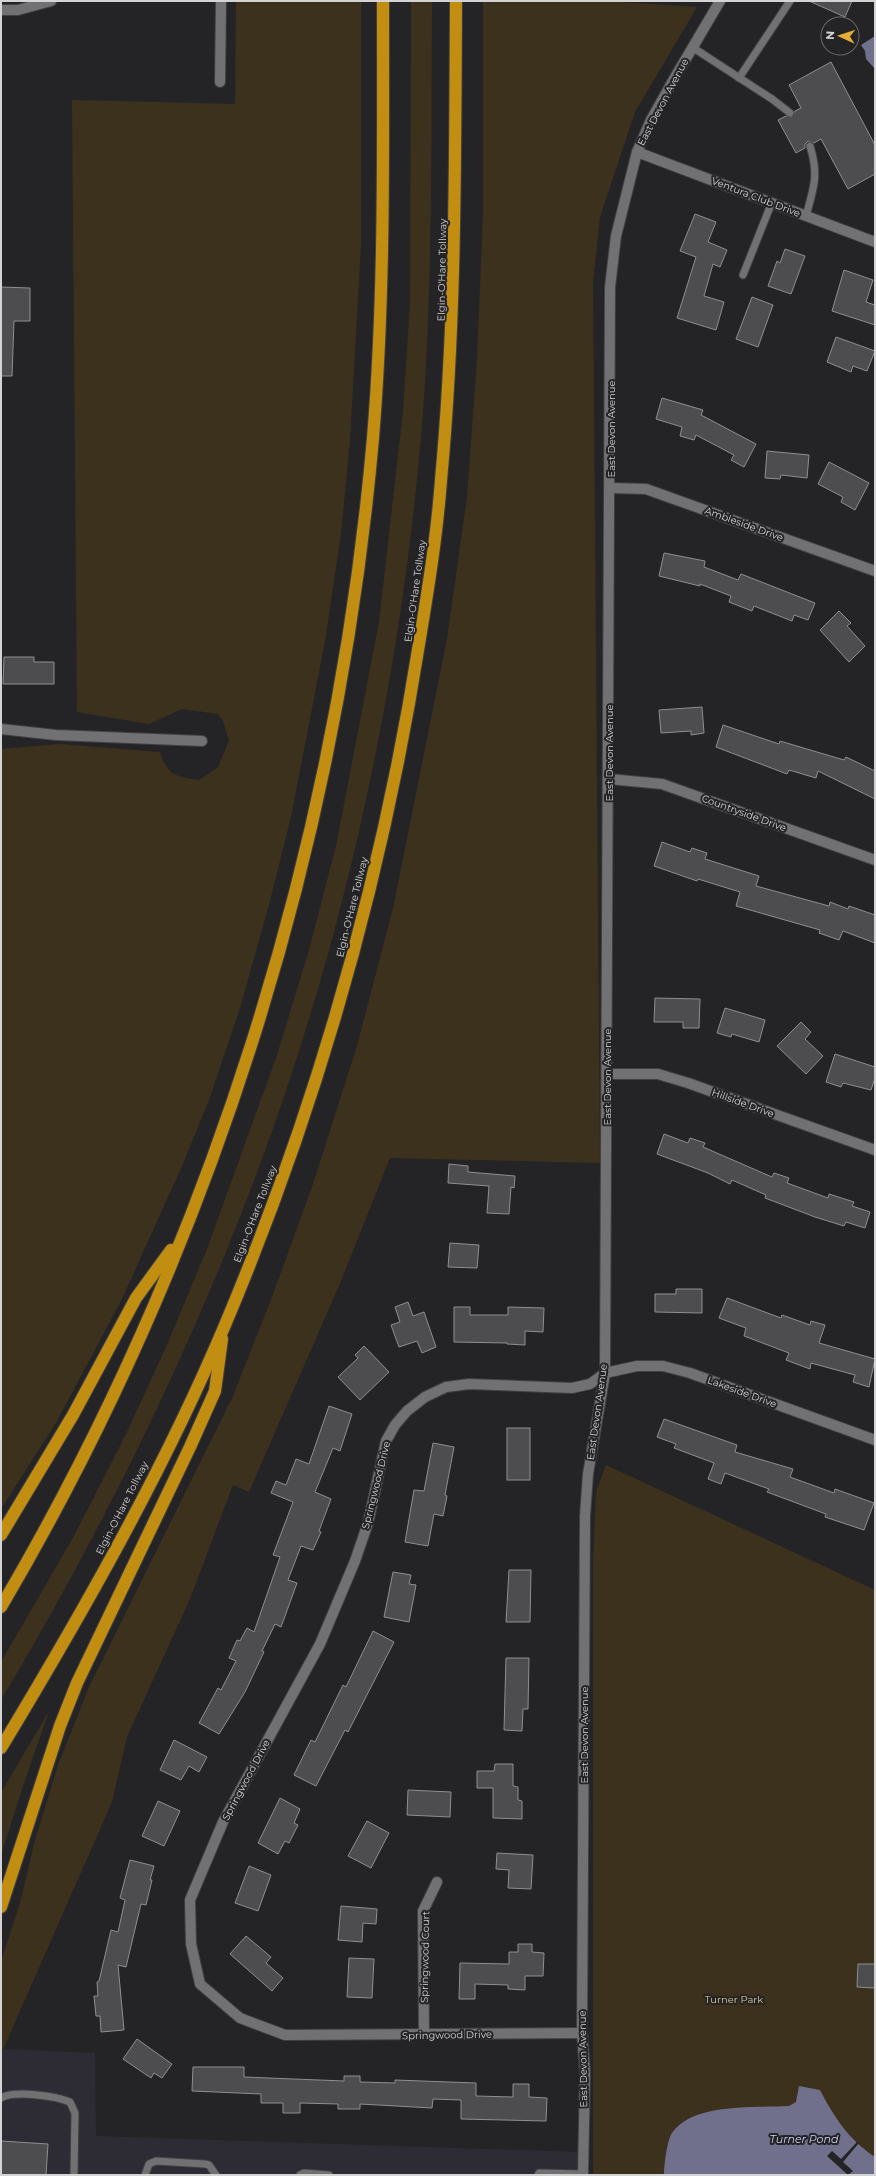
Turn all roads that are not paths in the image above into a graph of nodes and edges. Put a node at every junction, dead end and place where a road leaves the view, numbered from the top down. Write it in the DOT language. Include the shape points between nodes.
graph roads {
  1 [pos="51,1"];
  2 [pos="222,1"];
  3 [pos="383,1"];
  4 [pos="456,1"];
  5 [pos="720,1"];
  6 [pos="790,1"];
  7 [pos="1,10"];
  8 [pos="692,47"];
  9 [pos="740,78"];
  10 [pos="220,82"];
  11 [pos="790,113"];
  12 [pos="810,146"];
  13 [pos="637,152"];
  14 [pos="772,202"];
  15 [pos="806,216"];
  16 [pos="875,242"];
  17 [pos="743,275"];
  18 [pos="611,488"];
  19 [pos="875,570"];
  20 [pos="1,729"];
  21 [pos="202,741"];
  22 [pos="609,779"];
  23 [pos="875,860"];
  24 [pos="608,1074"];
  25 [pos="875,1150"];
  26 [pos="183,1233"];
  27 [pos="224,1326"];
  28 [pos="605,1373"];
  29 [pos="875,1440"];
  30 [pos="1,1535"];
  31 [pos="1,1607"];
  32 [pos="1,1748"];
  33 [pos="437,1882"];
  34 [pos="1,1907"];
  35 [pos="582,2033"];
  36 [pos="424,2035"];
  37 [pos="1,2098"];
  38 [pos="583,2174"];
  39 [pos="74,2175"];
  40 [pos="145,2175"];
  41 [pos="216,2175"];
  42 [pos="300,2175"];
  43 [pos="329,2175"];
  44 [pos="538,2175"];
  1 -- 7 [label="street" via="18,10"];
  2 -- 10 [label="street"];
  3 -- 26 [label="highway" via="379,358 365,512 347,643 309,837 282,940 223,1129"];
  4 -- 27 [label="highway, Elgin-O'Hare Tollway" via="452,348 441,484 428,591 408,712 368,895 340,1001 286,1166"];
  5 -- 8 [label="street, East Devon Avenue"];
  6 -- 9 [label="lane"];
  8 -- 9 [label="lane"];
  8 -- 13 [label="street, East Devon Avenue" via="651,120"];
  9 -- 11 [label="lane"];
  12 -- 15 [label="lane" via="815,162 816,181"];
  13 -- 14 [label="street, Ventura Club Drive"];
  13 -- 18 [label="street, East Devon Avenue" via="616,236 610,287"];
  14 -- 15 [label="street, Ventura Club Drive"];
  14 -- 17 [label="lane"];
  15 -- 16 [label="street, Ventura Club Drive"];
  18 -- 19 [label="street, Ambleside Drive" via="646,489"];
  18 -- 22 [label="street, East Devon Avenue"];
  20 -- 21 [label="street" via="56,735"];
  22 -- 23 [label="street, Countryside Drive" via="662,784"];
  22 -- 24 [label="street, East Devon Avenue"];
  24 -- 25 [label="street, Hillside Drive" via="658,1074"];
  24 -- 28 [label="street, East Devon Avenue"];
  26 -- 30 [label="highway" via="136,1298 73,1415"];
  26 -- 31 [label="highway" via="101,1418 56,1509"];
  27 -- 32 [label="highway, Elgin-O'Hare Tollway" via="125,1531"];
  27 -- 34 [label="highway" via="215,1391 77,1683"];
  28 -- 29 [label="street, Lakeside Drive" via="637,1366 663,1366 690,1373"];
  28 -- 35 [label="street, East Devon Avenue" via="588,1474 585,1516"];
  28 -- 36 [label="street, Springwood Drive" via="590,1384 572,1388 469,1384 446,1387 425,1397 407,1411 395,1425 386,1441 368,1523 320,1644 223,1822 190,1900 191,1944 200,1984 240,2018 285,2035"];
  33 -- 36 [label="street, Springwood Court" via="423,1911"];
  35 -- 36 [label="street, Springwood Drive"];
  35 -- 38 [label="street, East Devon Avenue" via="585,2072"];
  37 -- 39 [label="lane" via="20,2094 70,2102 75,2113"];
  38 -- 44 [label="lane" via="538,2172"];
  40 -- 41 [label="lane" via="148,2164 156,2161 205,2164 209,2165"];
  42 -- 43 [label="lane"];
}
